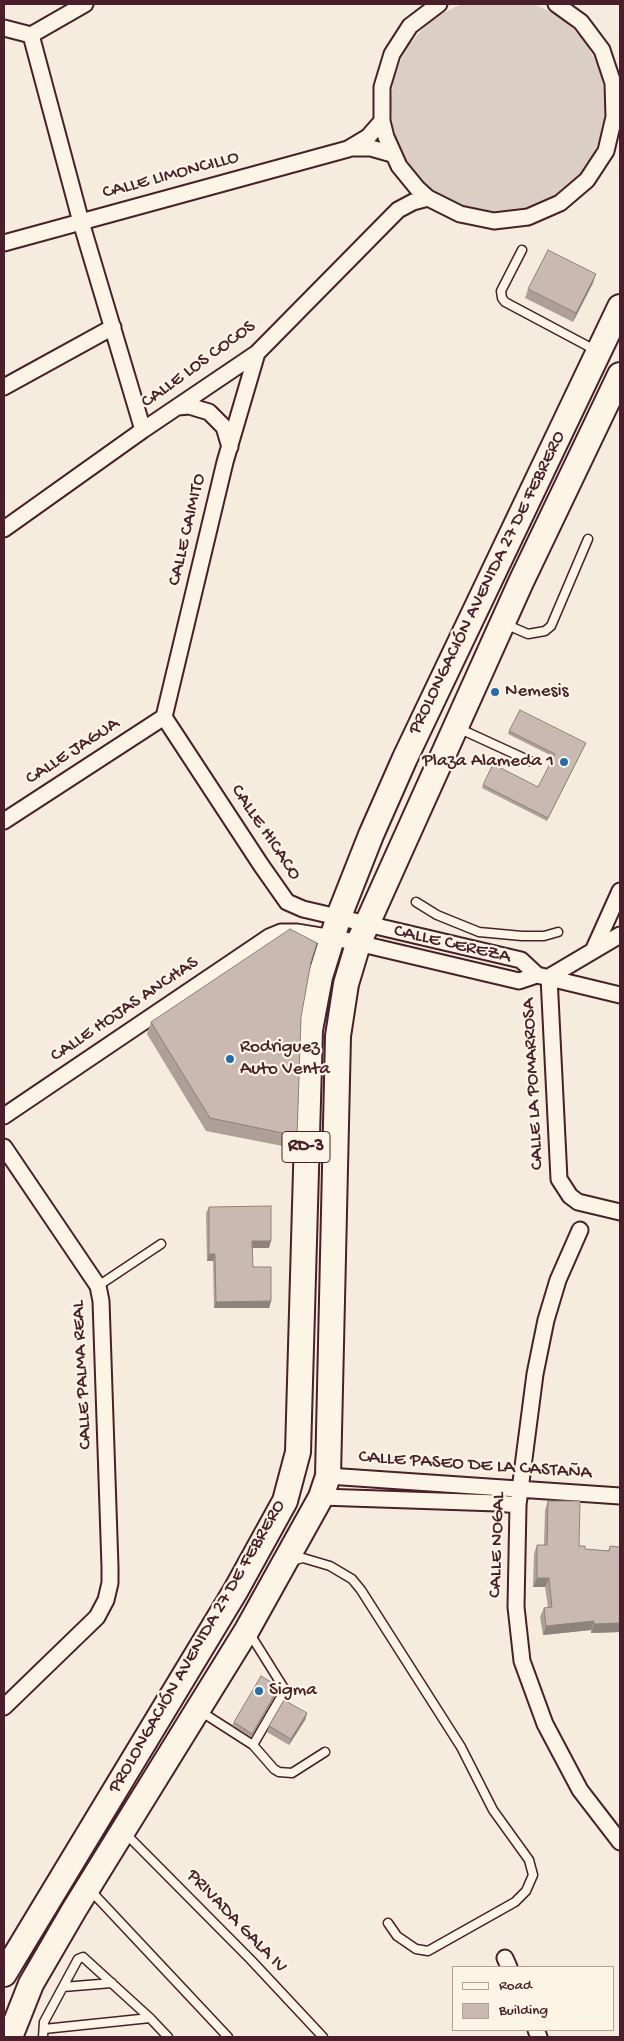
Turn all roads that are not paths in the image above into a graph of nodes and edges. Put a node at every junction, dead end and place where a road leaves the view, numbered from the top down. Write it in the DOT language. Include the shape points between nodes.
graph roads {
  1 [pos="85,4"];
  2 [pos="439,4"];
  3 [pos="556,4"];
  4 [pos="4,28"];
  5 [pos="31,35"];
  6 [pos="382,121"];
  7 [pos="348,148"];
  8 [pos="392,154"];
  9 [pos="406,177"];
  10 [pos="428,198"];
  11 [pos="398,210"];
  12 [pos="80,222"];
  13 [pos="4,243"];
  14 [pos="522,250"];
  15 [pos="620,307"];
  16 [pos="113,327"];
  17 [pos="599,352"];
  18 [pos="257,354"];
  19 [pos="620,375"];
  20 [pos="4,386"];
  21 [pos="178,407"];
  22 [pos="143,430"];
  23 [pos="230,447"];
  24 [pos="4,529"];
  25 [pos="588,539"];
  26 [pos="503,623"];
  27 [pos="164,717"];
  28 [pos="456,728"];
  29 [pos="530,761"];
  30 [pos="4,821"];
  31 [pos="620,891"];
  32 [pos="416,902"];
  33 [pos="303,909"];
  34 [pos="335,927"];
  35 [pos="296,932"];
  36 [pos="479,932"];
  37 [pos="558,932"];
  38 [pos="363,934"];
  39 [pos="620,935"];
  40 [pos="475,949"];
  41 [pos="593,951"];
  42 [pos="543,976"];
  43 [pos="620,995"];
  44 [pos="4,1116"];
  45 [pos="4,1147"];
  46 [pos="620,1212"];
  47 [pos="580,1230"];
  48 [pos="161,1244"];
  49 [pos="98,1286"];
  50 [pos="324,1487"];
  51 [pos="520,1489"];
  52 [pos="620,1496"];
  53 [pos="518,1506"];
  54 [pos="284,1563"];
  55 [pos="247,1630"];
  56 [pos="4,1707"];
  57 [pos="198,1710"];
  58 [pos="253,1745"];
  59 [pos="325,1752"];
  60 [pos="124,1831"];
  61 [pos="620,1842"];
  62 [pos="88,1887"];
  63 [pos="388,1923"];
  64 [pos="4,1974"];
  65 [pos="112,1983"];
  66 [pos="63,1987"];
  67 [pos="150,2018"];
  68 [pos="43,2033"];
  69 [pos="10,2037"];
  70 [pos="168,2037"];
  71 [pos="228,2037"];
  72 [pos="322,2037"];
  1 -- 5 [label="street"];
  2 -- 6 [label="street" via="410,26 392,54 382,87"];
  3 -- 10 [label="street" via="581,22 602,50 613,83 614,118 606,151 587,180 560,203 528,217 494,221 460,214"];
  4 -- 5 [label="street"];
  5 -- 12 [label="street"];
  6 -- 7 [label="street, CALLE LIMONCILLO" via="368,137"];
  6 -- 8 [label="street"];
  7 -- 8 [label="street, CALLE LIMONCILLO" via="371,148"];
  7 -- 12 [label="street, CALLE LIMONCILLO"];
  8 -- 9 [label="street"];
  9 -- 10 [label="street"];
  9 -- 11 [label="street, CALLE LOS COCOS" via="405,194"];
  10 -- 11 [label="street, CALLE LOS COCOS"];
  11 -- 18 [label="street, CALLE LOS COCOS"];
  12 -- 13 [label="street, CALLE LIMONCILLO"];
  12 -- 16 [label="street"];
  14 -- 17 [label="lane" via="501,291 505,302"];
  15 -- 17 [label="main road, PROLONGACIÓN AVENIDA 27 DE FEBRERO / RD-3"];
  16 -- 20 [label="street"];
  16 -- 22 [label="street"];
  17 -- 34 [label="main road, PROLONGACIÓN AVENIDA 27 DE FEBRERO / RD-3" via="405,758"];
  18 -- 21 [label="street, CALLE LOS COCOS"];
  18 -- 23 [label="street, CALLE CAIMITO"];
  19 -- 26 [label="main road, PROLONGACIÓN AVENIDA 27 DE FEBRERO / RD-3" via="611,403"];
  21 -- 22 [label="street, CALLE LOS COCOS"];
  21 -- 23 [label="street" via="189,406 209,412 224,427"];
  22 -- 24 [label="street, CALLE LOS COCOS"];
  23 -- 27 [label="street, CALLE CAIMITO"];
  25 -- 26 [label="lane" via="545,632 528,634"];
  26 -- 28 [label="main road, PROLONGACIÓN AVENIDA 27 DE FEBRERO / RD-3"];
  27 -- 30 [label="street, CALLE JAGUA"];
  27 -- 33 [label="street, CALLE HICACO" via="261,865 288,902"];
  28 -- 29 [label="lane"];
  28 -- 38 [label="main road, PROLONGACIÓN AVENIDA 27 DE FEBRERO / RD-3"];
  31 -- 41 [label="street"];
  32 -- 36 [label="lane" via="437,915"];
  33 -- 34 [label="street, CALLE HICACO"];
  33 -- 35 [label="street"];
  34 -- 35 [label="street"];
  34 -- 38 [label="street, CALLE HICACO"];
  34 -- 38 [label="street"];
  34 -- 64 [label="main road, PROLONGACIÓN AVENIDA 27 DE FEBRERO / RD-3" via="320,977 310,1030 298,1452 285,1501"];
  35 -- 44 [label="street, CALLE HOJAS ANCHAS" via="281,932 269,937"];
  36 -- 37 [label="lane" via="522,936"];
  36 -- 40 [label="lane"];
  38 -- 40 [label="street, CALLE CEREZA"];
  38 -- 42 [label="street, CALLE CEREZA" via="519,981"];
  38 -- 50 [label="main road, PROLONGACIÓN AVENIDA 27 DE FEBRERO / RD-3" via="346,984 338,1036"];
  39 -- 41 [label="street"];
  40 -- 42 [label="street, CALLE CEREZA" via="521,960"];
  41 -- 42 [label="street"];
  42 -- 43 [label="street, CALLE CEREZA"];
  42 -- 46 [label="street, CALLE LA POMARROSA" via="559,1179 570,1196 588,1205"];
  45 -- 49 [label="street, CALLE PALMA REAL"];
  47 -- 51 [label="street, CALLE NOGAL" via="558,1280 546,1320 535,1374"];
  48 -- 49 [label="lane"];
  49 -- 56 [label="street, CALLE PALMA REAL" via="102,1301 110,1583 97,1618"];
  50 -- 51 [label="street, CALLE PASEO DE LA CASTAÑA"];
  50 -- 53 [label="street, CALLE PASEO DE LA CASTAÑA"];
  50 -- 54 [label="main road, PROLONGACIÓN AVENIDA 27 DE FEBRERO / RD-3"];
  51 -- 52 [label="street, CALLE PASEO DE LA CASTAÑA"];
  51 -- 53 [label="street, CALLE NOGAL"];
  53 -- 61 [label="street, CALLE NOGAL" via="516,1607 522,1660 544,1724 580,1790"];
  54 -- 55 [label="main road, PROLONGACIÓN AVENIDA 27 DE FEBRERO / RD-3"];
  54 -- 63 [label="lane" via="303,1558 330,1566 352,1579 361,1590 461,1747 493,1810 528,1860 533,1875 526,1891 515,1902 428,1951 416,1949 397,1936"];
  55 -- 57 [label="main road, PROLONGACIÓN AVENIDA 27 DE FEBRERO / RD-3"];
  55 -- 58 [label="lane" via="285,1690"];
  57 -- 58 [label="lane"];
  57 -- 60 [label="main road, PROLONGACIÓN AVENIDA 27 DE FEBRERO / RD-3"];
  58 -- 59 [label="lane" via="274,1769 285,1773 292,1773"];
  60 -- 62 [label="main road, PROLONGACIÓN AVENIDA 27 DE FEBRERO / RD-3"];
  60 -- 72 [label="lane, PRIVADA GALA IV"];
  62 -- 69 [label="main road, PROLONGACIÓN AVENIDA 27 DE FEBRERO / RD-3" via="30,1984"];
  62 -- 71 [label="lane"];
  65 -- 66 [label="lane"];
  65 -- 66 [label="lane" via="82,1957"];
  65 -- 67 [label="lane"];
  66 -- 68 [label="lane" via="44,2022"];
  67 -- 68 [label="lane"];
  67 -- 70 [label="lane"];
}
